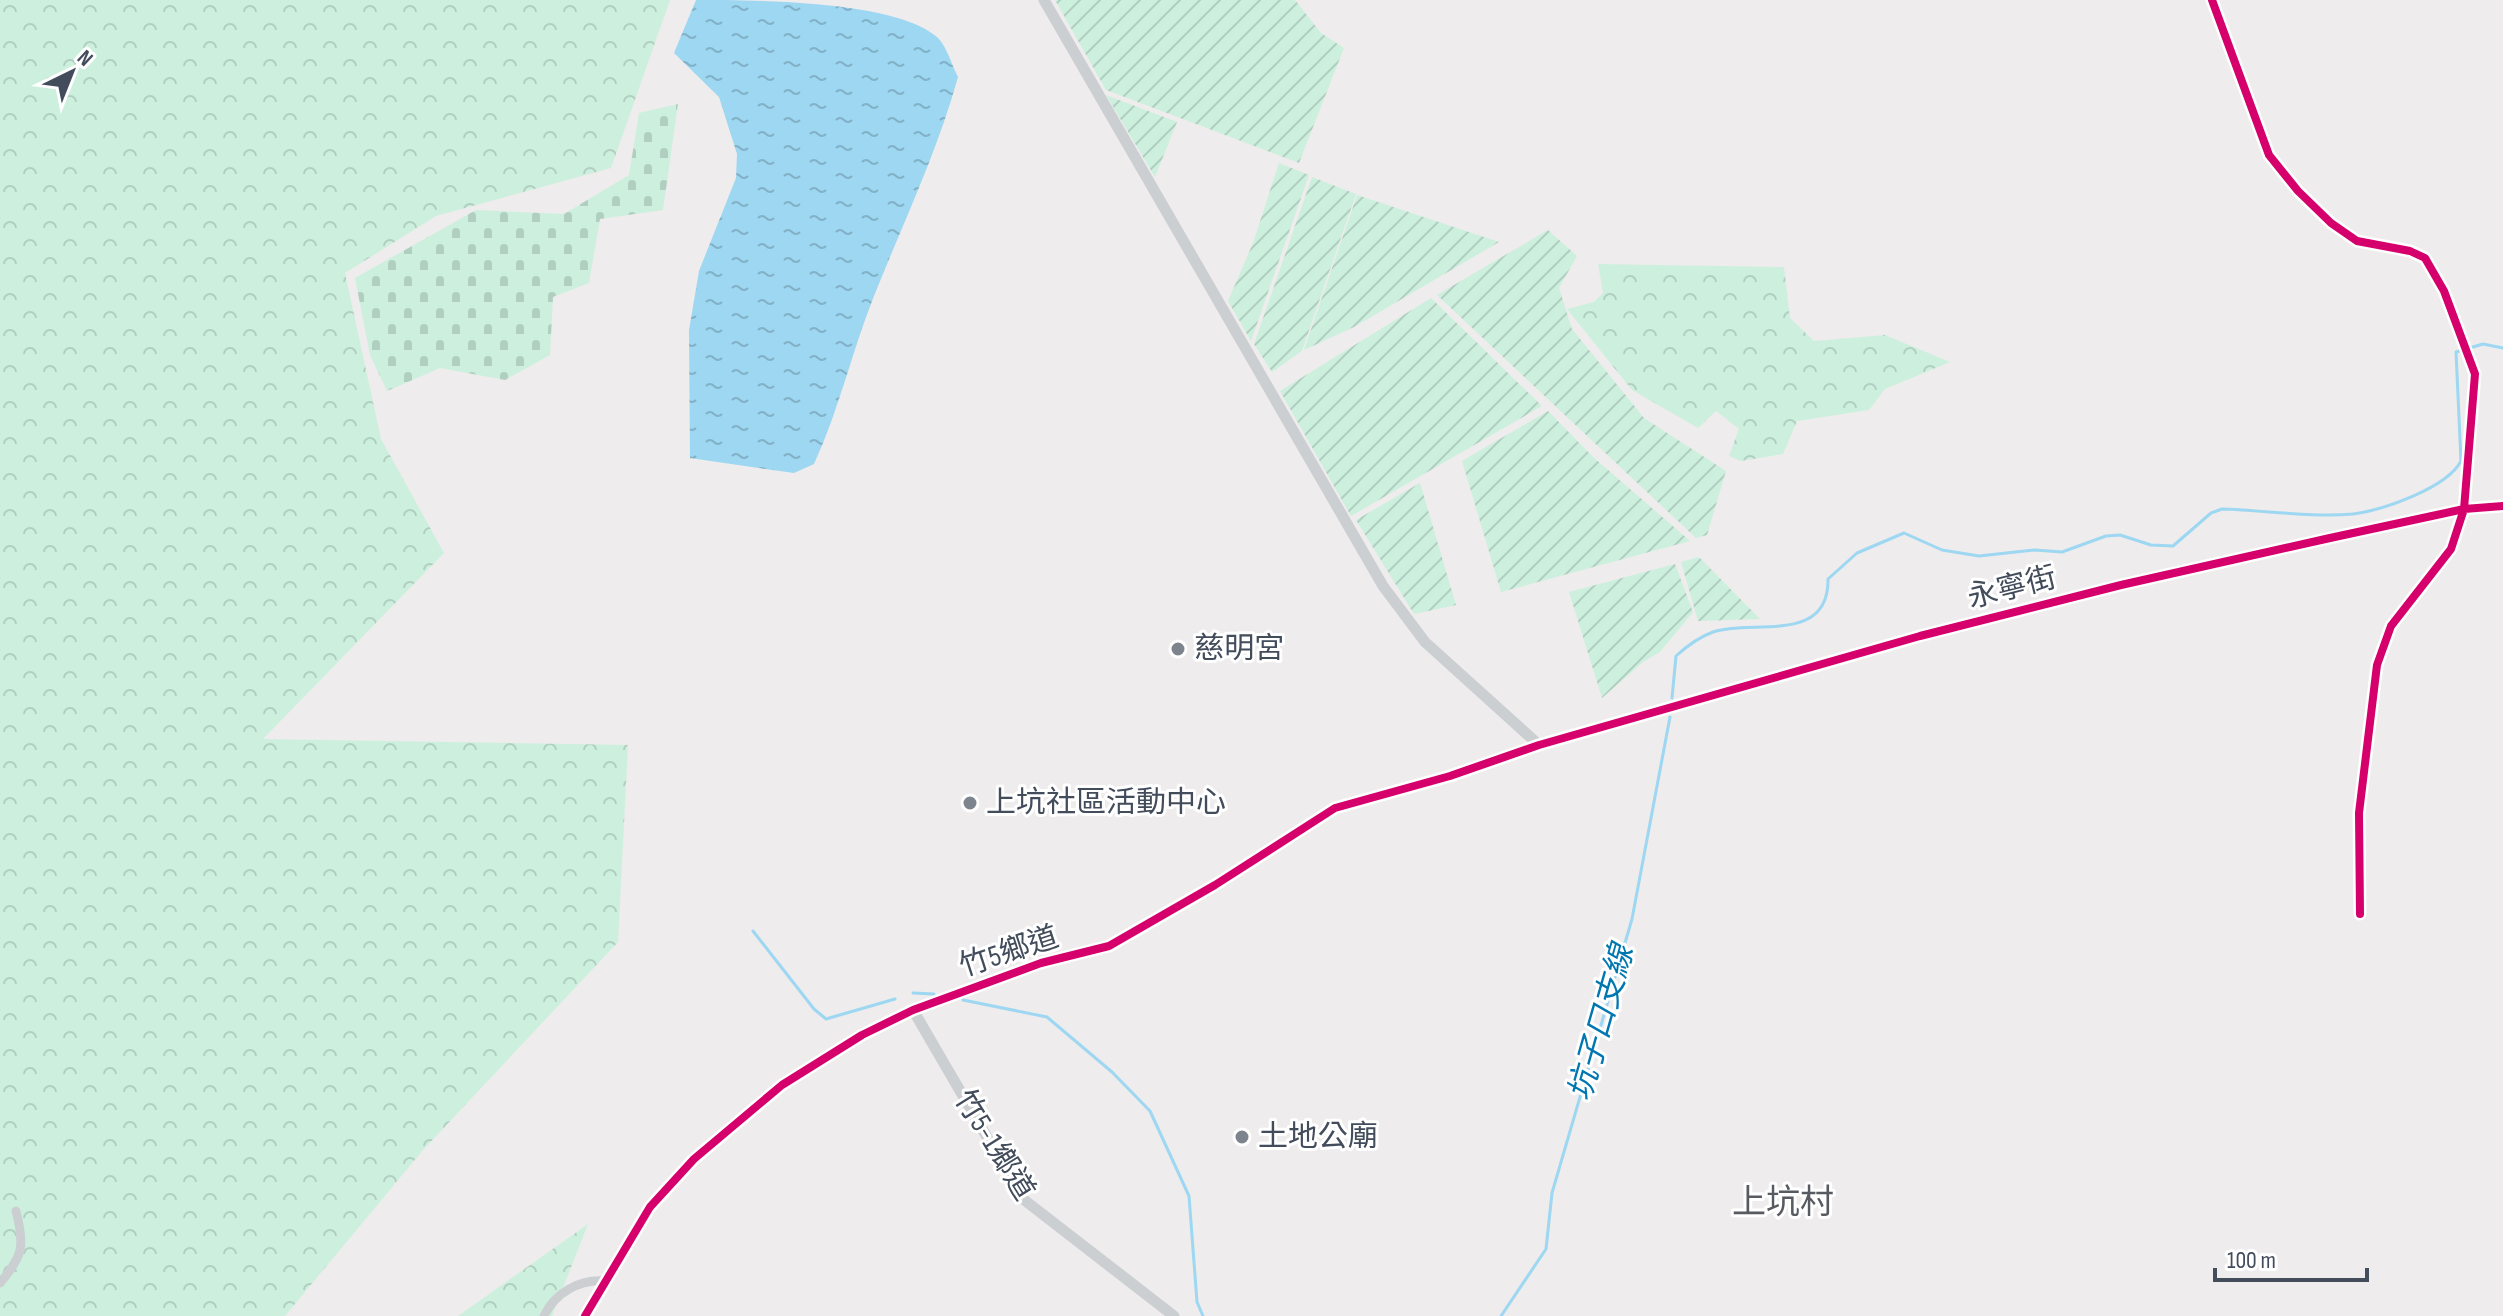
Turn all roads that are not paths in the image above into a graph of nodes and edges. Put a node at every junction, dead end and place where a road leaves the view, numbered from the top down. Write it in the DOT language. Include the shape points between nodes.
graph roads {
  1 [pos="1044,0"];
  2 [pos="2212,0"];
  3 [pos="2503,506"];
  4 [pos="2464,509"];
  5 [pos="1539,745"];
  6 [pos="2360,914"];
  7 [pos="913,1010"];
  8 [pos="16,1211"];
  9 [pos="605,1281"];
  10 [pos="0,1283"];
  11 [pos="544,1316"];
  12 [pos="585,1316"];
  13 [pos="1174,1316"];
  1 -- 5 [label="street" via="1383,586 1425,642"];
  2 -- 4 [label="street" via="2269,155 2331,223 2357,241 2425,258 2444,291 2475,374"];
  3 -- 4 [label="street, 永寧街"];
  4 -- 5 [label="street, 永寧街" via="1920,636"];
  4 -- 6 [label="street" via="2451,549 2391,626 2377,665 2359,813"];
  5 -- 7 [label="street, 竹5鄉道" via="1335,808 1109,946 1041,963"];
  7 -- 9 [label="street, 竹5鄉道" via="822,1060 737,1119 650,1207"];
  7 -- 13 [label="street, 竹5-1鄉道" via="1023,1199"];
  8 -- 10 [label="street" via="23,1242 17,1263"];
  9 -- 11 [label="street" via="568,1289"];
  9 -- 12 [label="street, 竹5鄉道"];
}
